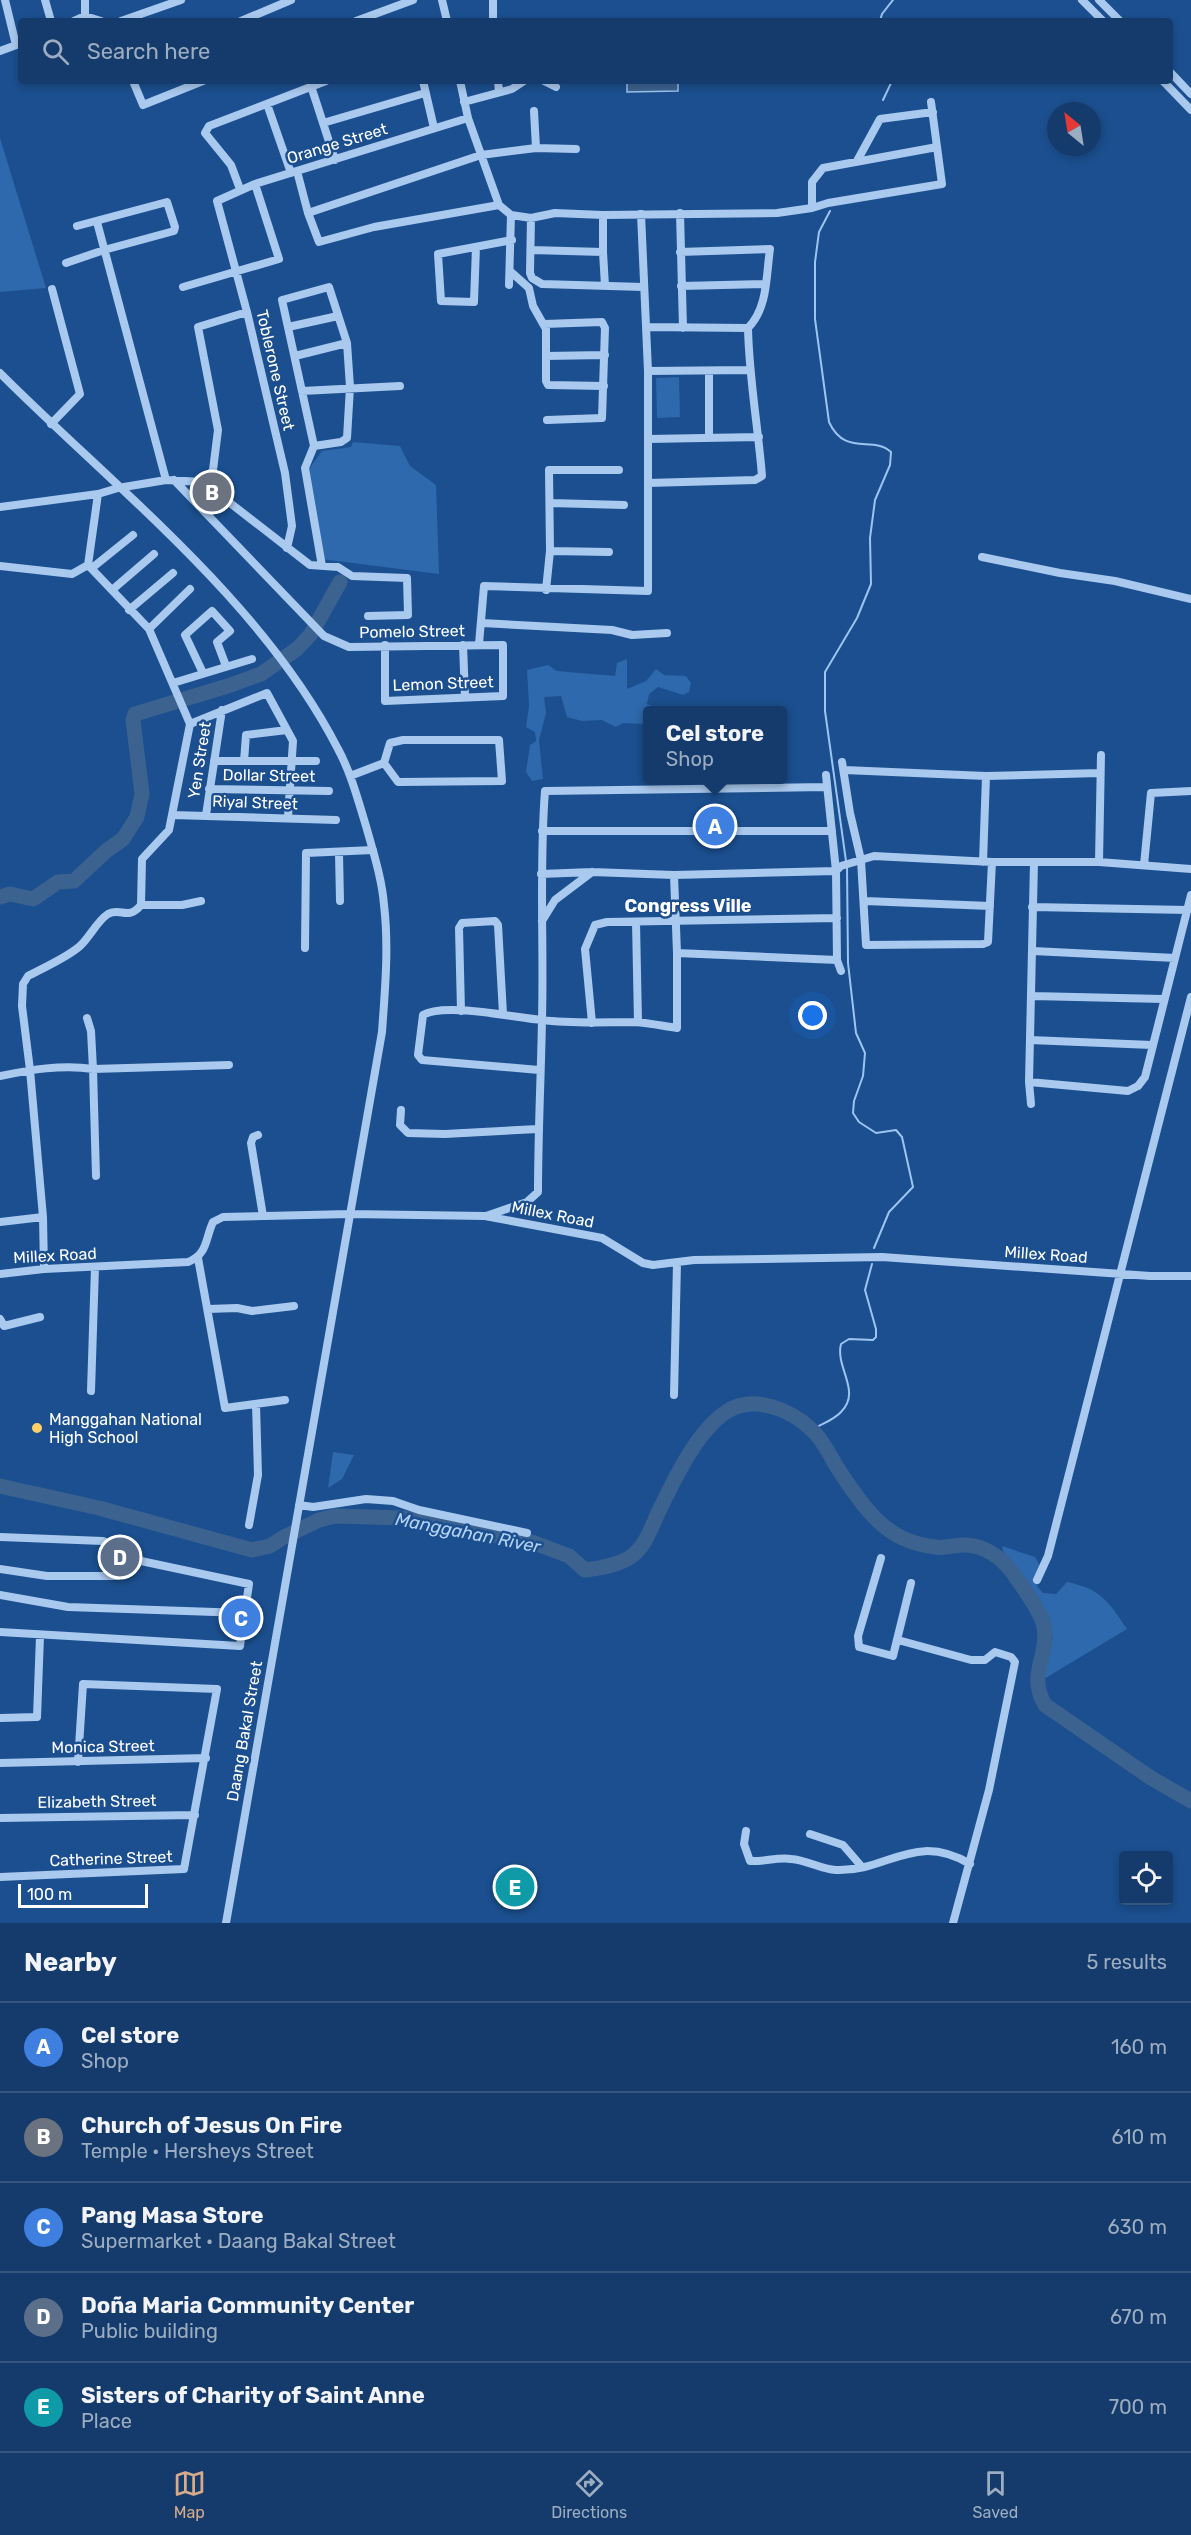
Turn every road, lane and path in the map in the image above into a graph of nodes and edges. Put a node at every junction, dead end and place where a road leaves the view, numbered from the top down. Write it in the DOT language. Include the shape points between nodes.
graph roads {
  1 [pos="4,0"];
  2 [pos="45,0"];
  3 [pos="85,0"];
  4 [pos="181,0"];
  5 [pos="291,0"];
  6 [pos="413,0"];
  7 [pos="493,0"];
  8 [pos="1082,0"];
  9 [pos="1099,0"];
  10 [pos="444,1"];
  11 [pos="85,16"];
  12 [pos="50,18"];
  13 [pos="81,18"];
  14 [pos="91,18"];
  15 [pos="129,18"];
  16 [pos="248,18"];
  17 [pos="364,18"];
  18 [pos="447,18"];
  19 [pos="491,18"];
  20 [pos="1100,18"];
  21 [pos="1117,18"];
  22 [pos="18,41"];
  23 [pos="18,44"];
  24 [pos="0,51"];
  25 [pos="1173,75"];
  26 [pos="134,84"];
  27 [pos="195,84"];
  28 [pos="318,84"];
  29 [pos="424,84"];
  30 [pos="461,84"];
  31 [pos="498,84"];
  32 [pos="520,84"];
  33 [pos="550,84"];
  34 [pos="1166,84"];
  35 [pos="311,87"];
  36 [pos="556,87"];
  37 [pos="499,92"];
  38 [pos="425,93"];
  39 [pos="1191,94"];
  40 [pos="464,102"];
  41 [pos="931,102"];
  42 [pos="267,104"];
  43 [pos="1191,110"];
  44 [pos="534,111"];
  45 [pos="933,112"];
  46 [pos="468,118"];
  47 [pos="322,123"];
  48 [pos="434,128"];
  49 [pos="937,147"];
  50 [pos="536,148"];
  51 [pos="576,149"];
  52 [pos="481,155"];
  53 [pos="335,160"];
  54 [pos="857,161"];
  55 [pos="294,172"];
  56 [pos="255,184"];
  57 [pos="240,189"];
  58 [pos="217,201"];
  59 [pos="499,205"];
  60 [pos="812,208"];
  61 [pos="308,213"];
  62 [pos="680,213"];
  63 [pos="640,214"];
  64 [pos="511,215"];
  65 [pos="603,215"];
  66 [pos="531,218"];
  67 [pos="97,222"];
  68 [pos="77,226"];
  69 [pos="512,240"];
  70 [pos="476,247"];
  71 [pos="104,250"];
  72 [pos="531,250"];
  73 [pos="603,252"];
  74 [pos="680,252"];
  75 [pos="66,263"];
  76 [pos="236,272"];
  77 [pos="511,272"];
  78 [pos="766,284"];
  79 [pos="509,285"];
  80 [pos="605,286"];
  81 [pos="681,286"];
  82 [pos="183,287"];
  83 [pos="643,287"];
  84 [pos="52,289"];
  85 [pos="247,312"];
  86 [pos="338,316"];
  87 [pos="544,324"];
  88 [pos="288,327"];
  89 [pos="646,327"];
  90 [pos="683,328"];
  91 [pos="748,328"];
  92 [pos="347,343"];
  93 [pos="546,356"];
  94 [pos="605,356"];
  95 [pos="295,357"];
  96 [pos="749,370"];
  97 [pos="709,371"];
  98 [pos="648,372"];
  99 [pos="0,373"];
  100 [pos="400,386"];
  101 [pos="604,386"];
  102 [pos="350,387"];
  103 [pos="302,391"];
  104 [pos="547,420"];
  105 [pos="51,424"];
  106 [pos="709,437"];
  107 [pos="759,437"];
  108 [pos="648,439"];
  109 [pos="314,446"];
  110 [pos="619,470"];
  111 [pos="170,480"];
  112 [pos="203,482"];
  113 [pos="648,483"];
  114 [pos="118,488"];
  115 [pos="98,494"];
  116 [pos="550,503"];
  117 [pos="624,505"];
  118 [pos="0,507"];
  119 [pos="133,535"];
  120 [pos="287,548"];
  121 [pos="550,551"];
  122 [pos="609,552"];
  123 [pos="154,554"];
  124 [pos="982,556"];
  125 [pos="0,566"];
  126 [pos="90,566"];
  127 [pos="322,566"];
  128 [pos="173,573"];
  129 [pos="190,589"];
  130 [pos="112,590"];
  131 [pos="546,590"];
  132 [pos="1191,599"];
  133 [pos="129,610"];
  134 [pos="368,616"];
  135 [pos="482,623"];
  136 [pos="148,629"];
  137 [pos="667,633"];
  138 [pos="479,644"];
  139 [pos="385,645"];
  140 [pos="463,645"];
  141 [pos="252,659"];
  142 [pos="226,666"];
  143 [pos="203,673"];
  144 [pos="173,682"];
  145 [pos="503,696"];
  146 [pos="465,698"];
  147 [pos="222,710"];
  148 [pos="190,724"];
  149 [pos="287,730"];
  150 [pos="1101,755"];
  151 [pos="214,760"];
  152 [pos="244,761"];
  153 [pos="294,761"];
  154 [pos="316,761"];
  155 [pos="384,763"];
  156 [pos="1100,772"];
  157 [pos="826,775"];
  158 [pos="350,776"];
  159 [pos="986,776"];
  160 [pos="826,787"];
  161 [pos="209,789"];
  162 [pos="290,791"];
  163 [pos="329,791"];
  164 [pos="1191,791"];
  165 [pos="173,815"];
  166 [pos="206,815"];
  167 [pos="288,817"];
  168 [pos="336,820"];
  169 [pos="542,831"];
  170 [pos="832,831"];
  171 [pos="373,850"];
  172 [pos="339,853"];
  173 [pos="858,861"];
  174 [pos="987,862"];
  175 [pos="1034,862"];
  176 [pos="1099,862"];
  177 [pos="1144,866"];
  178 [pos="838,869"];
  179 [pos="1191,869"];
  180 [pos="592,872"];
  181 [pos="541,874"];
  182 [pos="674,875"];
  183 [pos="1191,895"];
  184 [pos="865,900"];
  185 [pos="340,901"];
  186 [pos="201,902"];
  187 [pos="141,905"];
  188 [pos="990,906"];
  189 [pos="1032,907"];
  190 [pos="1188,910"];
  191 [pos="837,918"];
  192 [pos="677,920"];
  193 [pos="542,921"];
  194 [pos="636,922"];
  195 [pos="305,948"];
  196 [pos="1033,951"];
  197 [pos="677,953"];
  198 [pos="1175,958"];
  199 [pos="837,960"];
  200 [pos="841,971"];
  201 [pos="1032,996"];
  202 [pos="1191,997"];
  203 [pos="1163,999"];
  204 [pos="461,1011"];
  205 [pos="503,1014"];
  206 [pos="87,1018"];
  207 [pos="542,1020"];
  208 [pos="638,1022"];
  209 [pos="592,1023"];
  210 [pos="1030,1040"];
  211 [pos="1152,1045"];
  212 [pos="229,1065"];
  213 [pos="93,1069"];
  214 [pos="30,1070"];
  215 [pos="539,1070"];
  216 [pos="0,1077"];
  217 [pos="1029,1082"];
  218 [pos="1031,1104"];
  219 [pos="401,1110"];
  220 [pos="538,1129"];
  221 [pos="258,1135"];
  222 [pos="96,1176"];
  223 [pos="350,1214"];
  224 [pos="43,1216"];
  225 [pos="263,1216"];
  226 [pos="485,1216"];
  227 [pos="0,1222"];
  228 [pos="198,1258"];
  229 [pos="677,1263"];
  230 [pos="96,1268"];
  231 [pos="44,1269"];
  232 [pos="0,1274"];
  233 [pos="1119,1274"];
  234 [pos="1191,1276"];
  235 [pos="294,1306"];
  236 [pos="208,1309"];
  237 [pos="40,1317"];
  238 [pos="0,1319"];
  239 [pos="91,1392"];
  240 [pos="674,1395"];
  241 [pos="285,1400"];
  242 [pos="256,1404"];
  243 [pos="299,1507"];
  244 [pos="249,1525"];
  245 [pos="527,1533"];
  246 [pos="0,1537"];
  247 [pos="881,1558"];
  248 [pos="0,1569"];
  249 [pos="118,1576"];
  250 [pos="1037,1580"];
  251 [pos="911,1583"];
  252 [pos="0,1595"];
  253 [pos="244,1613"];
  254 [pos="256,1616"];
  255 [pos="0,1632"];
  256 [pos="40,1636"];
  257 [pos="898,1640"];
  258 [pos="0,1718"];
  259 [pos="206,1758"];
  260 [pos="78,1762"];
  261 [pos="0,1763"];
  262 [pos="195,1815"];
  263 [pos="0,1818"];
  264 [pos="746,1831"];
  265 [pos="810,1834"];
  266 [pos="970,1864"];
  267 [pos="862,1867"];
  268 [pos="0,1877"];
  269 [pos="226,1923"];
  270 [pos="953,1923"];
  1 -- 22 [label="street"];
  2 -- 12 [label="street"];
  3 -- 11 [label="street"];
  4 -- 15 [label="street"];
  5 -- 16 [label="street"];
  6 -- 17 [label="street"];
  7 -- 19 [label="street"];
  8 -- 20 [label="street"];
  9 -- 21 [label="street"];
  10 -- 18 [label="street"];
  11 -- 13 [label="street"];
  11 -- 14 [label="street"];
  23 -- 24 [label="street"];
  25 -- 39 [label="street"];
  26 -- 27 [label="street" via="142,105"];
  28 -- 35 [label="street"];
  29 -- 38 [label="street"];
  30 -- 40 [label="street"];
  31 -- 37 [label="street"];
  32 -- 37 [label="street"];
  33 -- 36 [label="street"];
  34 -- 43 [label="street"];
  35 -- 42 [label="street"];
  35 -- 47 [label="street"];
  37 -- 40 [label="street"];
  38 -- 47 [label="street"];
  38 -- 48 [label="street"];
  40 -- 46 [label="street"];
  41 -- 45 [label="street"];
  42 -- 55 [label="street"];
  42 -- 57 [label="street" via="209,126 205,133 231,165"];
  44 -- 50 [label="street"];
  45 -- 49 [label="street"];
  45 -- 54 [label="street" via="880,119"];
  46 -- 48 [label="street, Orange Street"];
  46 -- 52 [label="street"];
  47 -- 53 [label="street"];
  48 -- 53 [label="street, Orange Street"];
  49 -- 54 [label="street"];
  49 -- 60 [label="street" via="942,184"];
  50 -- 51 [label="street"];
  50 -- 52 [label="street"];
  52 -- 59 [label="street"];
  52 -- 61 [label="street"];
  53 -- 55 [label="street, Orange Street"];
  54 -- 60 [label="street" via="823,168 812,182"];
  55 -- 56 [label="street, Orange Street"];
  55 -- 61 [label="street"];
  56 -- 57 [label="street, Orange Street"];
  56 -- 76 [label="street" via="279,259"];
  57 -- 58 [label="street, Orange Street"];
  58 -- 76 [label="street, Toblerone Street"];
  59 -- 61 [label="street" via="374,227 319,242"];
  59 -- 64 [label="street"];
  60 -- 62 [label="street" via="777,213"];
  62 -- 63 [label="street"];
  62 -- 74 [label="street"];
  63 -- 65 [label="street"];
  63 -- 83 [label="street"];
  64 -- 66 [label="street"];
  64 -- 69 [label="street"];
  65 -- 66 [label="street" via="555,213"];
  65 -- 73 [label="street"];
  66 -- 72 [label="street"];
  67 -- 68 [label="street"];
  67 -- 71 [label="street"];
  67 -- 71 [label="street" via="167,202 175,227 174,231"];
  69 -- 70 [label="street"];
  69 -- 77 [label="street"];
  70 -- 70 [label="street" via="474,302 441,301 438,254"];
  71 -- 75 [label="street"];
  71 -- 111 [label="street"];
  72 -- 73 [label="street"];
  72 -- 80 [label="street" via="530,273 542,284"];
  73 -- 80 [label="street"];
  74 -- 78 [label="street" via="770,249"];
  74 -- 81 [label="street"];
  76 -- 82 [label="street"];
  76 -- 85 [label="street, Toblerone Street"];
  77 -- 79 [label="street"];
  77 -- 87 [label="street" via="529,288 533,306"];
  78 -- 81 [label="street"];
  78 -- 91 [label="street" via="762,309"];
  80 -- 83 [label="street"];
  81 -- 90 [label="street"];
  83 -- 89 [label="street"];
  84 -- 105 [label="street" via="80,394"];
  85 -- 112 [label="street" via="198,328 218,430 213,470"];
  85 -- 120 [label="street, Toblerone Street" via="285,473 292,526"];
  86 -- 88 [label="street"];
  86 -- 88 [label="street" via="329,287 282,300"];
  86 -- 92 [label="street"];
  87 -- 93 [label="street"];
  87 -- 94 [label="street" via="602,322"];
  88 -- 95 [label="street"];
  89 -- 90 [label="street"];
  89 -- 98 [label="street"];
  90 -- 91 [label="street"];
  91 -- 96 [label="street"];
  92 -- 95 [label="street"];
  92 -- 102 [label="street"];
  93 -- 94 [label="street"];
  93 -- 101 [label="street" via="546,381 551,386"];
  94 -- 101 [label="street"];
  95 -- 103 [label="street"];
  96 -- 97 [label="street"];
  96 -- 107 [label="street"];
  97 -- 98 [label="street"];
  97 -- 106 [label="street"];
  98 -- 108 [label="street"];
  99 -- 105 [label="street"];
  100 -- 102 [label="street"];
  101 -- 104 [label="street" via="602,418"];
  102 -- 103 [label="street"];
  102 -- 109 [label="street" via="346,438"];
  103 -- 109 [label="street"];
  105 -- 114 [label="street"];
  106 -- 107 [label="street"];
  106 -- 108 [label="street"];
  107 -- 113 [label="street" via="762,476 755,480"];
  108 -- 113 [label="street"];
  109 -- 127 [label="street" via="305,468"];
  110 -- 116 [label="street" via="549,470"];
  111 -- 112 [label="street"];
  111 -- 114 [label="street"];
  111 -- 139 [label="street, Pomelo Street" via="227,533 324,636 349,647"];
  112 -- 120 [label="street"];
  113 -- 131 [label="street" via="648,591"];
  114 -- 115 [label="street"];
  114 -- 158 [label="street, Daang Bakal Street" via="189,553 285,663 311,701"];
  115 -- 118 [label="street"];
  115 -- 126 [label="street"];
  116 -- 117 [label="street"];
  116 -- 121 [label="street"];
  119 -- 126 [label="street"];
  120 -- 127 [label="street" via="309,565"];
  121 -- 122 [label="street"];
  121 -- 131 [label="street"];
  123 -- 130 [label="street"];
  124 -- 132 [label="street"];
  125 -- 126 [label="street" via="72,574"];
  126 -- 130 [label="street"];
  127 -- 134 [label="street" via="338,567 352,576 407,578 408,615"];
  128 -- 133 [label="street"];
  129 -- 136 [label="street"];
  130 -- 133 [label="street"];
  131 -- 135 [label="street" via="484,586"];
  133 -- 136 [label="street"];
  135 -- 137 [label="street"];
  135 -- 138 [label="street"];
  136 -- 144 [label="street"];
  138 -- 140 [label="street, Pomelo Street"];
  138 -- 145 [label="street, Pomelo Street" via="503,645"];
  139 -- 140 [label="street, Pomelo Street"];
  139 -- 146 [label="street, Lemon Street" via="385,700"];
  140 -- 146 [label="street"];
  141 -- 142 [label="street"];
  142 -- 143 [label="street"];
  142 -- 143 [label="street" via="217,642 230,631 212,610 186,635"];
  143 -- 144 [label="street"];
  144 -- 148 [label="street"];
  145 -- 146 [label="street, Lemon Street"];
  147 -- 148 [label="street"];
  147 -- 149 [label="street" via="267,693"];
  147 -- 151 [label="street, Yen Street"];
  148 -- 165 [label="street"];
  149 -- 152 [label="street" via="246,735"];
  149 -- 153 [label="street" via="293,741"];
  150 -- 156 [label="street"];
  151 -- 152 [label="street"];
  151 -- 161 [label="street, Yen Street"];
  152 -- 153 [label="street"];
  153 -- 154 [label="street"];
  153 -- 162 [label="street"];
  155 -- 155 [label="street" via="390,743 403,740 499,740 502,780 398,782"];
  155 -- 158 [label="street"];
  156 -- 159 [label="street"];
  156 -- 176 [label="street"];
  157 -- 160 [label="street"];
  158 -- 171 [label="street, Daang Bakal Street"];
  159 -- 173 [label="street" via="843,766"];
  159 -- 174 [label="street"];
  160 -- 169 [label="street" via="545,791"];
  160 -- 170 [label="street"];
  161 -- 162 [label="street, Dollar Street"];
  161 -- 166 [label="street, Yen Street"];
  162 -- 163 [label="street, Dollar Street"];
  162 -- 167 [label="street"];
  164 -- 177 [label="street" via="1151,793"];
  165 -- 166 [label="street, Riyal Street"];
  165 -- 187 [label="street" via="169,830 142,859"];
  166 -- 167 [label="street, Riyal Street"];
  167 -- 168 [label="street, Riyal Street"];
  169 -- 170 [label="street"];
  169 -- 181 [label="street"];
  170 -- 178 [label="street"];
  171 -- 172 [label="street"];
  171 -- 223 [label="street, Daang Bakal Street" via="384,904 387,971 382,1032"];
  172 -- 185 [label="street"];
  172 -- 195 [label="street" via="306,853"];
  173 -- 174 [label="street" via="874,856"];
  173 -- 178 [label="street"];
  173 -- 184 [label="street"];
  174 -- 175 [label="street"];
  174 -- 188 [label="street"];
  175 -- 176 [label="street"];
  175 -- 189 [label="street"];
  176 -- 177 [label="street"];
  177 -- 179 [label="street"];
  178 -- 182 [label="street"];
  178 -- 191 [label="street"];
  180 -- 181 [label="street"];
  180 -- 182 [label="street"];
  180 -- 193 [label="street" via="555,900"];
  181 -- 193 [label="street"];
  182 -- 192 [label="street"];
  183 -- 190 [label="street"];
  184 -- 188 [label="street"];
  184 -- 188 [label="street" via="866,945 983,945 988,942"];
  186 -- 187 [label="street"];
  187 -- 214 [label="street" via="126,915 108,914 78,948 28,976 23,984 22,1006"];
  189 -- 190 [label="street"];
  189 -- 196 [label="street"];
  190 -- 198 [label="street"];
  191 -- 192 [label="street"];
  191 -- 199 [label="street"];
  192 -- 194 [label="street"];
  192 -- 197 [label="street"];
  193 -- 207 [label="street"];
  194 -- 208 [label="street"];
  194 -- 209 [label="street" via="596,925 585,949"];
  196 -- 198 [label="street"];
  196 -- 201 [label="street"];
  197 -- 199 [label="street"];
  197 -- 208 [label="street" via="677,1028"];
  198 -- 203 [label="street"];
  199 -- 200 [label="street"];
  201 -- 203 [label="street"];
  201 -- 210 [label="street"];
  202 -- 233 [label="street"];
  203 -- 211 [label="street"];
  204 -- 205 [label="street"];
  204 -- 205 [label="street" via="459,928 462,923 495,921"];
  204 -- 215 [label="street" via="431,1010 423,1015 418,1055 422,1060"];
  205 -- 207 [label="street"];
  206 -- 213 [label="street"];
  207 -- 209 [label="street"];
  207 -- 215 [label="street"];
  208 -- 209 [label="street"];
  210 -- 211 [label="street"];
  210 -- 217 [label="street"];
  211 -- 217 [label="street" via="1145,1077 1128,1091"];
  212 -- 213 [label="street"];
  213 -- 214 [label="street"];
  213 -- 222 [label="street"];
  214 -- 216 [label="street"];
  214 -- 224 [label="street"];
  215 -- 220 [label="street"];
  217 -- 218 [label="street"];
  219 -- 220 [label="street" via="400,1125 408,1133"];
  220 -- 226 [label="street" via="538,1192 527,1202"];
  221 -- 225 [label="street" via="251,1143"];
  223 -- 225 [label="street, Millex Road"];
  223 -- 226 [label="street, Millex Road"];
  223 -- 243 [label="street, Daang Bakal Street"];
  224 -- 227 [label="street"];
  224 -- 231 [label="street"];
  225 -- 228 [label="street, Millex Road" via="223,1217 213,1222"];
  226 -- 229 [label="street, Millex Road" via="602,1238 643,1263"];
  228 -- 230 [label="street, Millex Road"];
  228 -- 236 [label="street"];
  229 -- 233 [label="street, Millex Road" via="882,1257"];
  229 -- 240 [label="street"];
  230 -- 231 [label="street, Millex Road"];
  230 -- 239 [label="street"];
  231 -- 232 [label="street, Millex Road"];
  233 -- 234 [label="street, Millex Road"];
  233 -- 250 [label="street" via="1048,1556"];
  235 -- 236 [label="street" via="252,1311"];
  236 -- 242 [label="street" via="225,1408"];
  237 -- 238 [label="street" via="4,1326"];
  241 -- 242 [label="street"];
  242 -- 244 [label="street" via="258,1475"];
  243 -- 245 [label="street" via="366,1499 393,1501"];
  243 -- 269 [label="street, Daang Bakal Street"];
  246 -- 253 [label="street" via="103,1542 141,1561 249,1584"];
  247 -- 257 [label="street" via="857,1644 862,1650 892,1657"];
  248 -- 249 [label="street" via="47,1576"];
  251 -- 257 [label="street"];
  252 -- 253 [label="street" via="68,1607"];
  253 -- 254 [label="street"];
  253 -- 256 [label="street" via="240,1646"];
  255 -- 256 [label="street"];
  256 -- 258 [label="street" via="37,1718"];
  257 -- 266 [label="street" via="964,1659 985,1660 996,1652 1014,1662"];
  259 -- 260 [label="street, Monica Street"];
  259 -- 260 [label="street, Catherine Street" via="217,1689 83,1684"];
  259 -- 262 [label="street, Catherine Street"];
  260 -- 261 [label="street, Monica Street"];
  262 -- 263 [label="street, Elizabeth Street"];
  262 -- 268 [label="street, Catherine Street" via="186,1867 182,1870"];
  264 -- 267 [label="street" via="744,1844 750,1861 789,1858 820,1868"];
  265 -- 267 [label="street" via="843,1845"];
  266 -- 267 [label="street" via="955,1855 911,1852"];
  266 -- 270 [label="street"];
}
